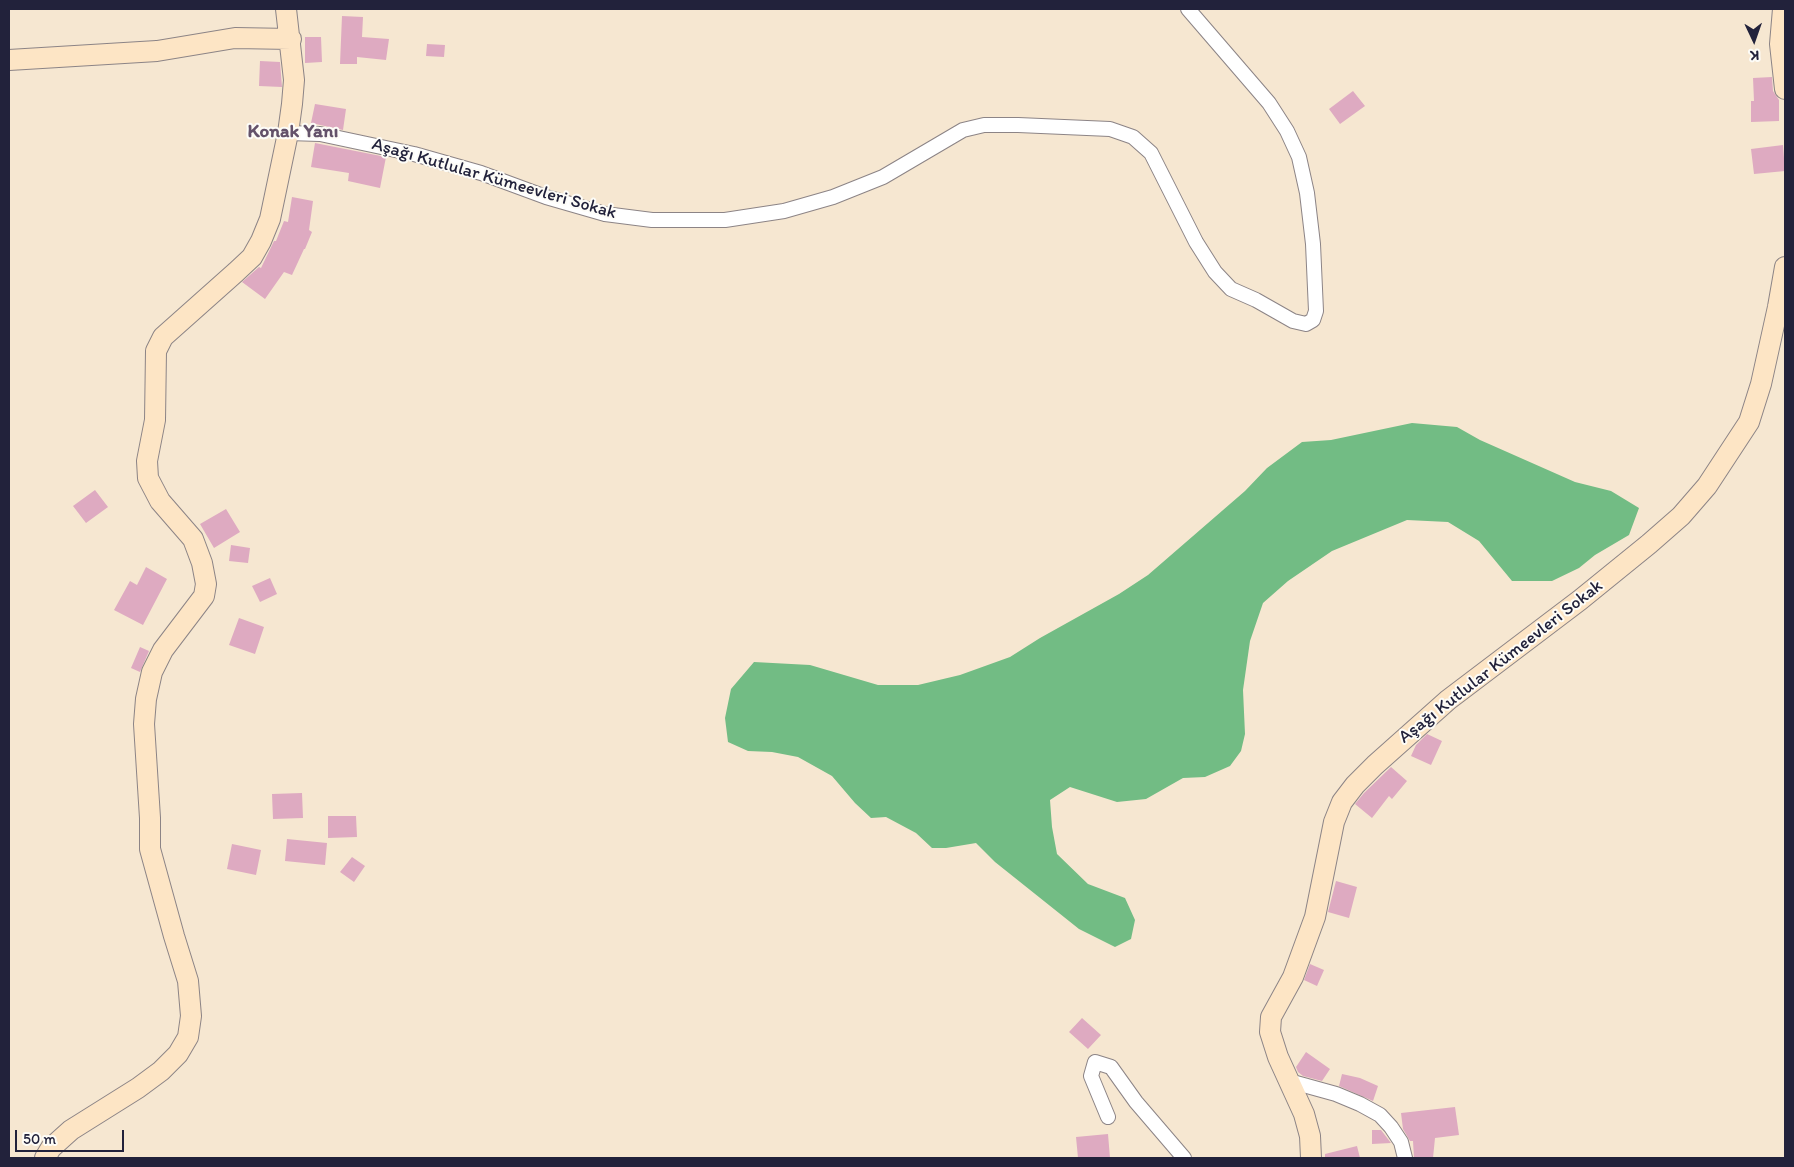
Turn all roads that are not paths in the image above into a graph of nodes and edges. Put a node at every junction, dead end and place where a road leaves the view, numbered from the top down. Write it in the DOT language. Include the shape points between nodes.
graph roads {
  1 [pos="286,9"];
  2 [pos="1188,9"];
  3 [pos="1784,9"];
  4 [pos="291,39"];
  5 [pos="9,60"];
  6 [pos="1785,89"];
  7 [pos="288,133"];
  8 [pos="1785,267"];
  9 [pos="1289,1081"];
  10 [pos="1108,1117"];
  11 [pos="45,1158"];
  12 [pos="1184,1158"];
  13 [pos="1312,1158"];
  14 [pos="1405,1158"];
  1 -- 4 [label="street"];
  2 -- 7 [label="street, Aşağı Kutlular Kümeevleri Sokak" via="1269,103 1299,157 1313,244 1316,312 1314,320 1306,324 1293,321 1231,289 1215,272 1196,242 1151,153 1133,137 1110,130 984,125 963,130 883,177 833,197 784,211 725,220 661,220 605,214 414,154 320,134"];
  3 -- 6 [label="street" via="1780,44"];
  4 -- 5 [label="street" via="235,38 157,52"];
  4 -- 7 [label="street" via="294,80"];
  7 -- 11 [label="street" via="270,219 252,257 164,337 156,351 155,420 147,461 148,478 160,501 193,539 206,584 204,596 163,650 152,672 144,724 150,849 188,981 192,1016 188,1038 161,1071 71,1130"];
  8 -- 9 [label="street, Aşağı Kutlular Kümeevleri Sokak" via="1761,384 1749,422 1707,486 1650,544 1448,700 1375,765 1342,802 1334,822 1315,917 1293,977 1271,1017 1270,1032"];
  9 -- 13 [label="street, Aşağı Kutlular Kümeevleri Sokak" via="1304,1114"];
  9 -- 14 [label="street" via="1336,1094 1380,1115 1400,1142"];
  10 -- 12 [label="street" via="1091,1076 1095,1062 1111,1067"];
}
